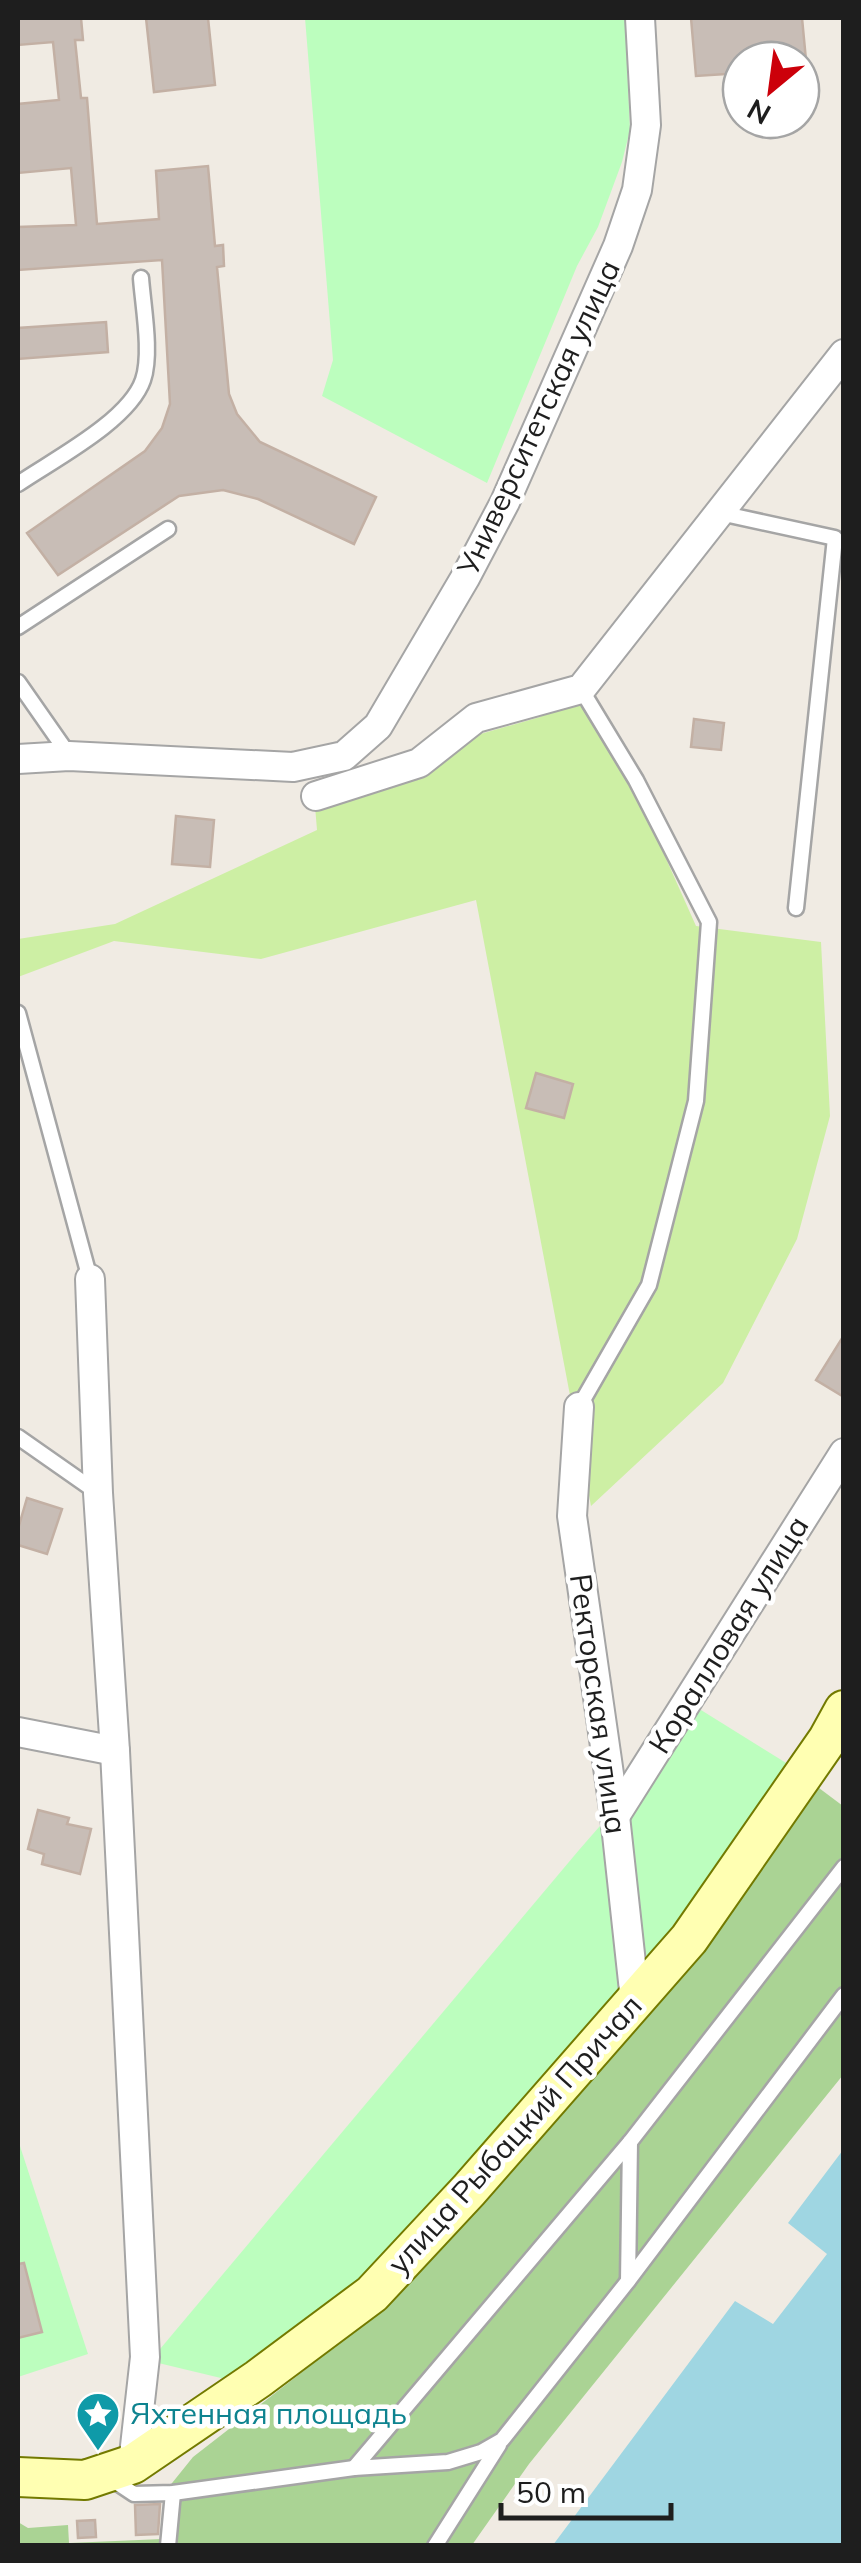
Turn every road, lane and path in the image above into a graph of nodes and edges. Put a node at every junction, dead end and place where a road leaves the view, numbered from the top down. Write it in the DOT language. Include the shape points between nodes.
graph roads {
  1 [pos="640,18"];
  2 [pos="141,278"];
  3 [pos="844,354"];
  4 [pos="18,484"];
  5 [pos="718,512"];
  6 [pos="168,529"];
  7 [pos="839,538"];
  8 [pos="18,627"];
  9 [pos="18,685"];
  10 [pos="581,690"];
  11 [pos="69,756"];
  12 [pos="18,759"];
  13 [pos="316,796"];
  14 [pos="796,908"];
  15 [pos="18,1012"];
  16 [pos="90,1279"];
  17 [pos="578,1407"];
  18 [pos="18,1437"];
  19 [pos="844,1453"];
  20 [pos="98,1494"];
  21 [pos="844,1710"];
  22 [pos="18,1732"];
  23 [pos="115,1750"];
  24 [pos="615,1816"];
  25 [pos="844,1867"];
  26 [pos="844,1996"];
  27 [pos="635,2000"];
  28 [pos="630,2142"];
  29 [pos="628,2281"];
  30 [pos="502,2440"];
  31 [pos="354,2468"];
  32 [pos="119,2470"];
  33 [pos="18,2478"];
  34 [pos="173,2493"];
  35 [pos="168,2546"];
  36 [pos="435,2546"];
  1 -- 11 [label="street, Университетская улица" via="646,126 637,190 618,246 505,502 378,726 344,756 293,767"];
  2 -- 4 [label="lane" via="143,381 107,423"];
  3 -- 5 [label="street"];
  5 -- 7 [label="lane"];
  5 -- 10 [label="street"];
  6 -- 8 [label="lane"];
  7 -- 14 [label="lane"];
  9 -- 11 [label="lane"];
  10 -- 13 [label="street" via="476,718 419,762"];
  10 -- 17 [label="lane" via="709,922 696,1101 649,1285"];
  11 -- 12 [label="street, Университетская улица"];
  15 -- 16 [label="lane"];
  16 -- 20 [label="street"];
  17 -- 24 [label="street, Ректорская улица" via="572,1516"];
  18 -- 20 [label="lane"];
  19 -- 24 [label="street, Коралловая улица"];
  20 -- 23 [label="street"];
  21 -- 27 [label="main road, улица Рыбацкий Причал" via="689,1939"];
  22 -- 23 [label="street"];
  23 -- 32 [label="street" via="145,2357"];
  24 -- 27 [label="street, Ректорская улица"];
  25 -- 28 [label="lane"];
  26 -- 29 [label="lane"];
  27 -- 32 [label="main road, улица Рыбацкий Причал" via="372,2294"];
  28 -- 29 [label="lane"];
  28 -- 31 [label="lane"];
  29 -- 30 [label="lane"];
  30 -- 31 [label="lane" via="448,2462"];
  30 -- 36 [label="lane"];
  31 -- 34 [label="lane"];
  32 -- 33 [label="main road" via="64,2481"];
  32 -- 34 [label="lane" via="134,2494"];
  34 -- 35 [label="lane"];
}
